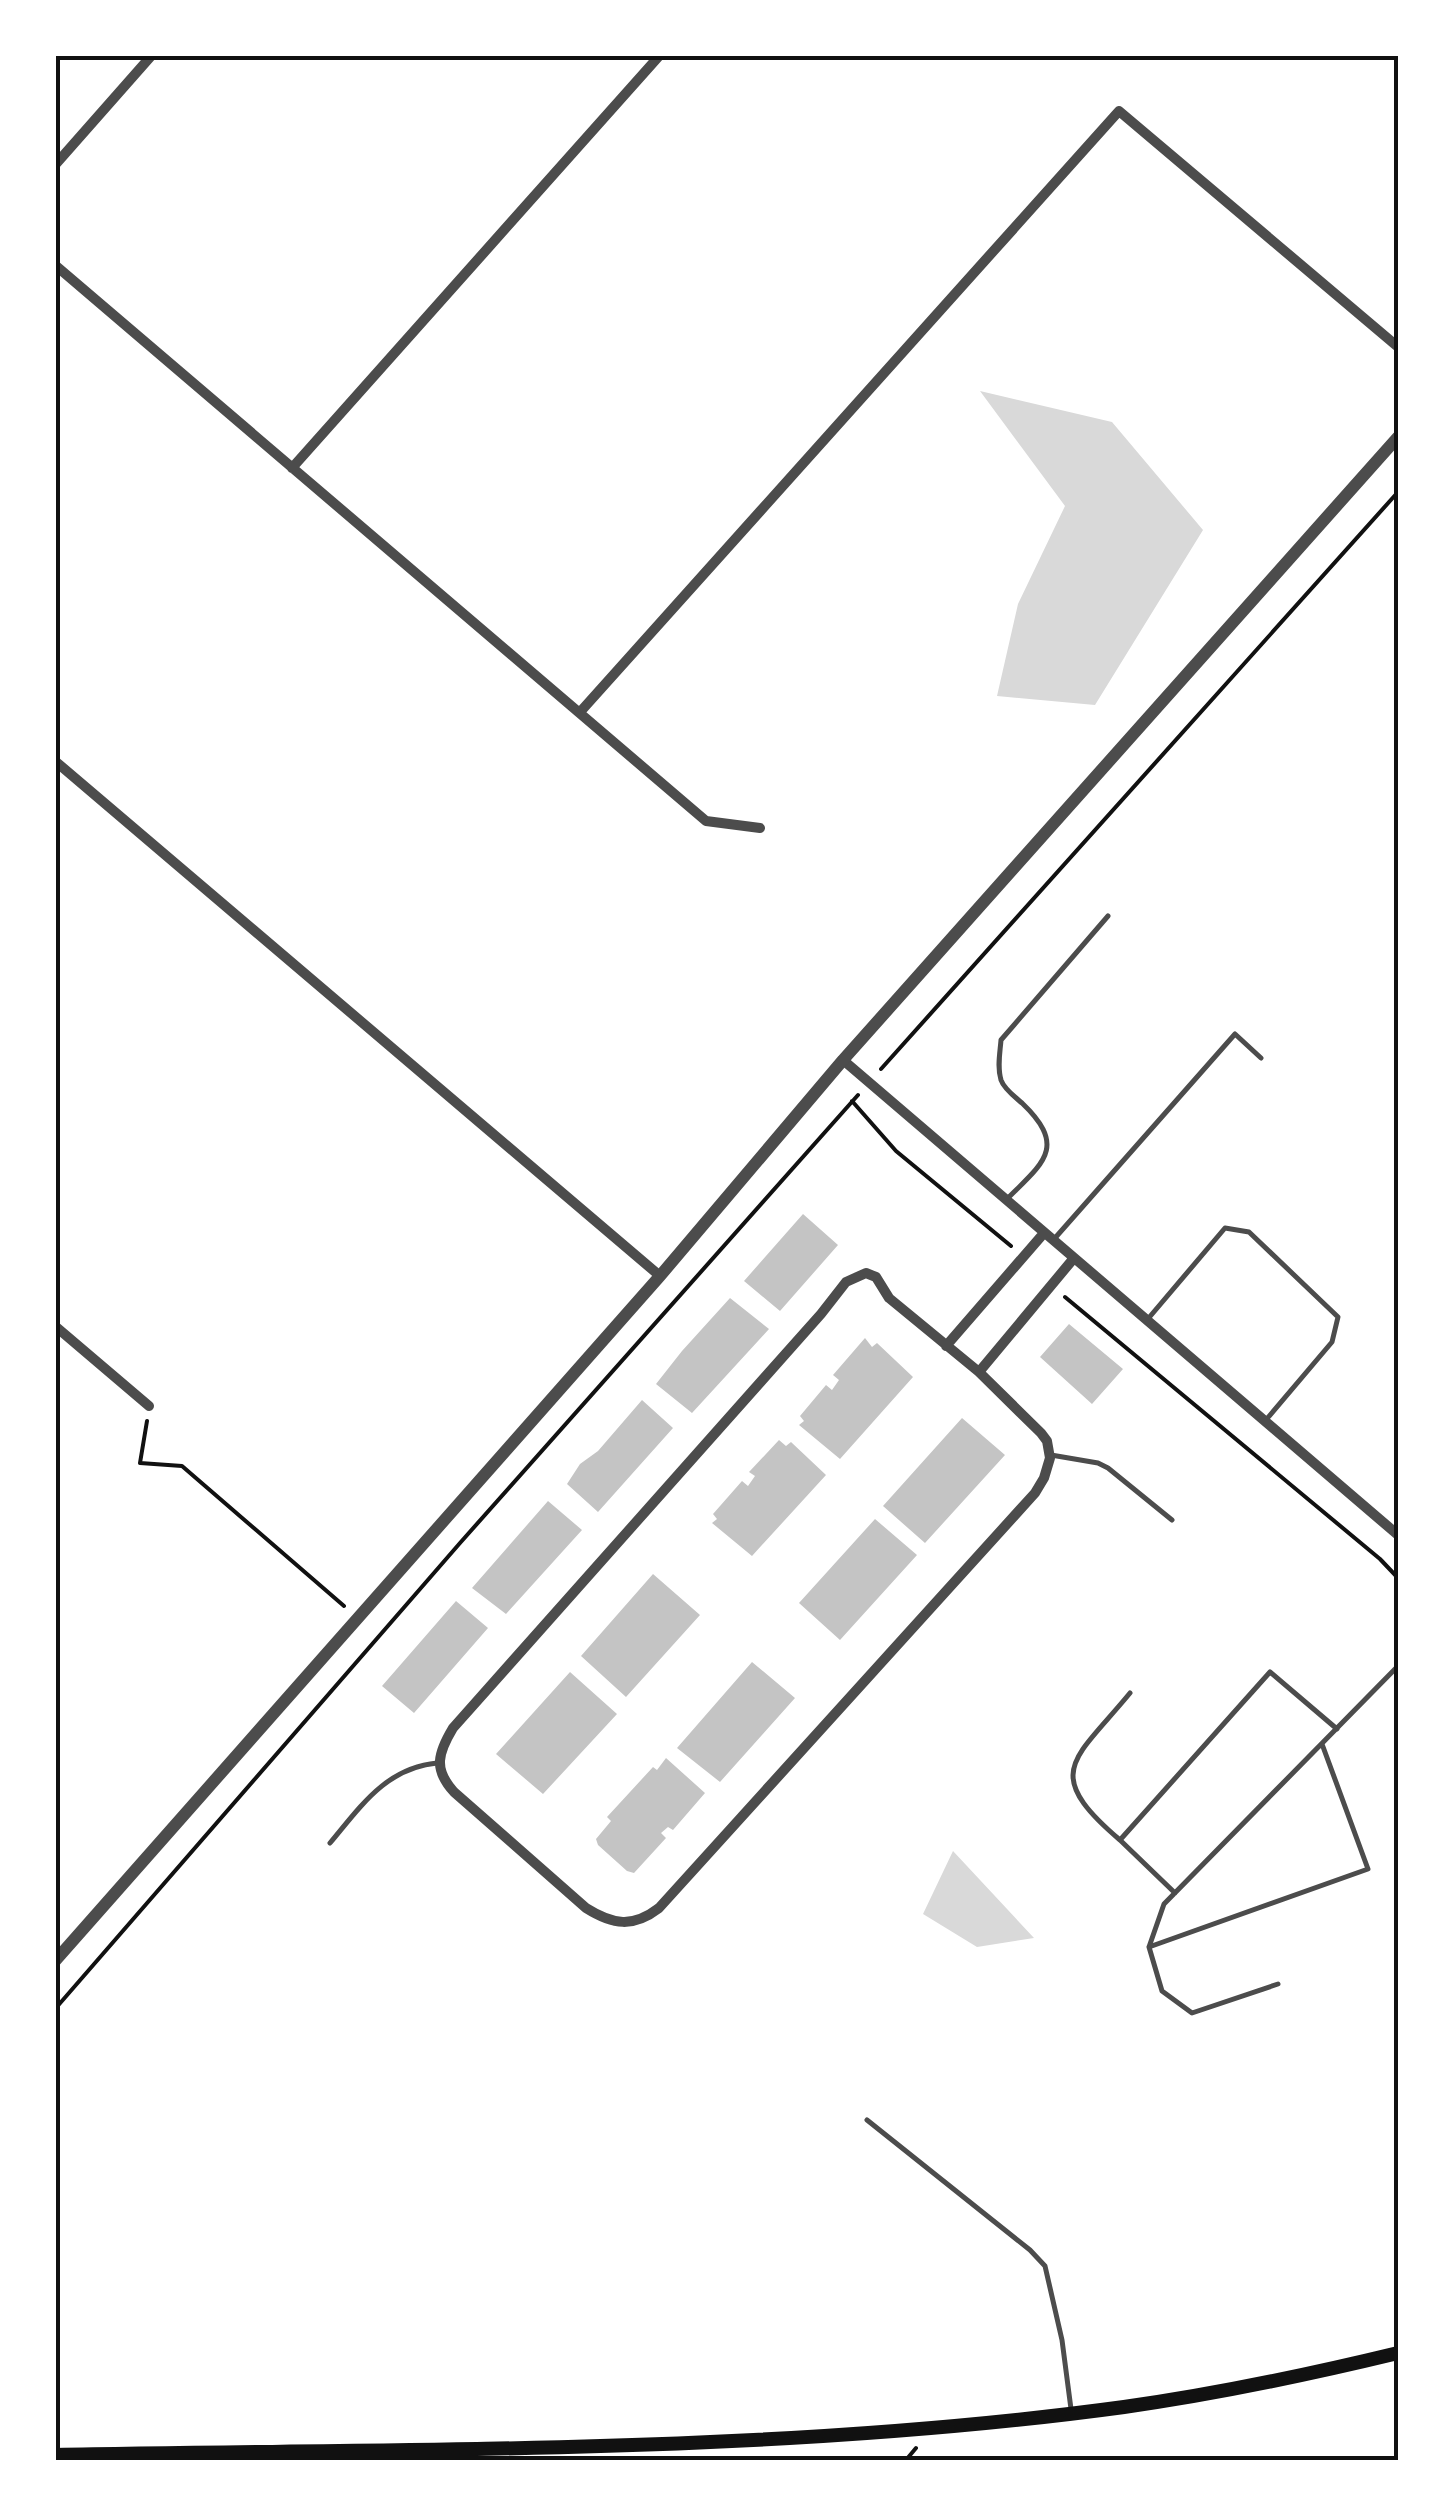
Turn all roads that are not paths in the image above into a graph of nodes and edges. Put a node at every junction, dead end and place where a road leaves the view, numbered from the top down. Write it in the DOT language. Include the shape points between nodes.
graph roads {
  1 [pos="152,55"];
  2 [pos="660,55"];
  3 [pos="55,165"];
  4 [pos="55,265"];
  5 [pos="1398,347"];
  6 [pos="1398,437"];
  7 [pos="292,468"];
  8 [pos="581,711"];
  9 [pos="55,761"];
  10 [pos="760,828"];
  11 [pos="1108,916"];
  12 [pos="1261,1058"];
  13 [pos="843,1060"];
  14 [pos="1005,1201"];
  15 [pos="1048,1237"];
  16 [pos="1074,1258"];
  17 [pos="660,1276"];
  18 [pos="1146,1320"];
  19 [pos="55,1326"];
  20 [pos="946,1346"];
  21 [pos="978,1372"];
  22 [pos="150,1406"];
  23 [pos="1265,1421"];
  24 [pos="1049,1454"];
  25 [pos="1172,1520"];
  26 [pos="1398,1534"];
  27 [pos="1398,1666"];
  28 [pos="1130,1693"];
  29 [pos="1336,1729"];
  30 [pos="1322,1744"];
  31 [pos="438,1764"];
  32 [pos="1120,1840"];
  33 [pos="330,1843"];
  34 [pos="1175,1893"];
  35 [pos="1148,1948"];
  36 [pos="55,1961"];
  37 [pos="1278,1984"];
  38 [pos="867,2120"];
  39 [pos="1398,2354"];
  40 [pos="1072,2413"];
  41 [pos="496,2453"];
  42 [pos="55,2455"];
  1 -- 3 [label="street"];
  2 -- 7 [label="street"];
  4 -- 7 [label="street"];
  5 -- 8 [label="street" via="1119,111"];
  6 -- 13 [label="street"];
  7 -- 8 [label="street"];
  8 -- 10 [label="street" via="706,821"];
  9 -- 17 [label="street"];
  11 -- 14 [label="lane" via="1001,1040 1002,1084 1044,1124 1048,1142 1040,1165"];
  12 -- 15 [label="lane" via="1235,1034"];
  13 -- 14 [label="street"];
  13 -- 17 [label="street"];
  14 -- 15 [label="street"];
  15 -- 16 [label="street"];
  15 -- 20 [label="street"];
  16 -- 18 [label="street"];
  16 -- 21 [label="street"];
  17 -- 36 [label="street"];
  18 -- 23 [label="street"];
  18 -- 23 [label="lane" via="1225,1228 1248,1232 1338,1317 1332,1342"];
  19 -- 22 [label="street"];
  20 -- 21 [label="street"];
  20 -- 31 [label="street" via="889,1298 876,1277 851,1278 453,1728"];
  21 -- 24 [label="street" via="1041,1432"];
  23 -- 26 [label="street"];
  24 -- 25 [label="lane" via="1108,1468"];
  24 -- 31 [label="street" via="1035,1493 646,1918 626,1924 586,1908 454,1792"];
  27 -- 29 [label="lane"];
  28 -- 32 [label="lane" via="1074,1760 1071,1776 1092,1816"];
  29 -- 30 [label="lane"];
  29 -- 32 [label="lane" via="1270,1672"];
  30 -- 34 [label="lane"];
  30 -- 35 [label="lane" via="1368,1869"];
  31 -- 33 [label="lane" via="410,1767 387,1780"];
  32 -- 34 [label="lane"];
  34 -- 35 [label="lane" via="1164,1904"];
  35 -- 37 [label="lane" via="1162,1991 1192,2013"];
  38 -- 40 [label="lane" via="1046,2266"];
  39 -- 40 [label="main road" via="1284,2380"];
  40 -- 41 [label="main road" via="823,2437"];
  41 -- 42 [label="main road"];
}
